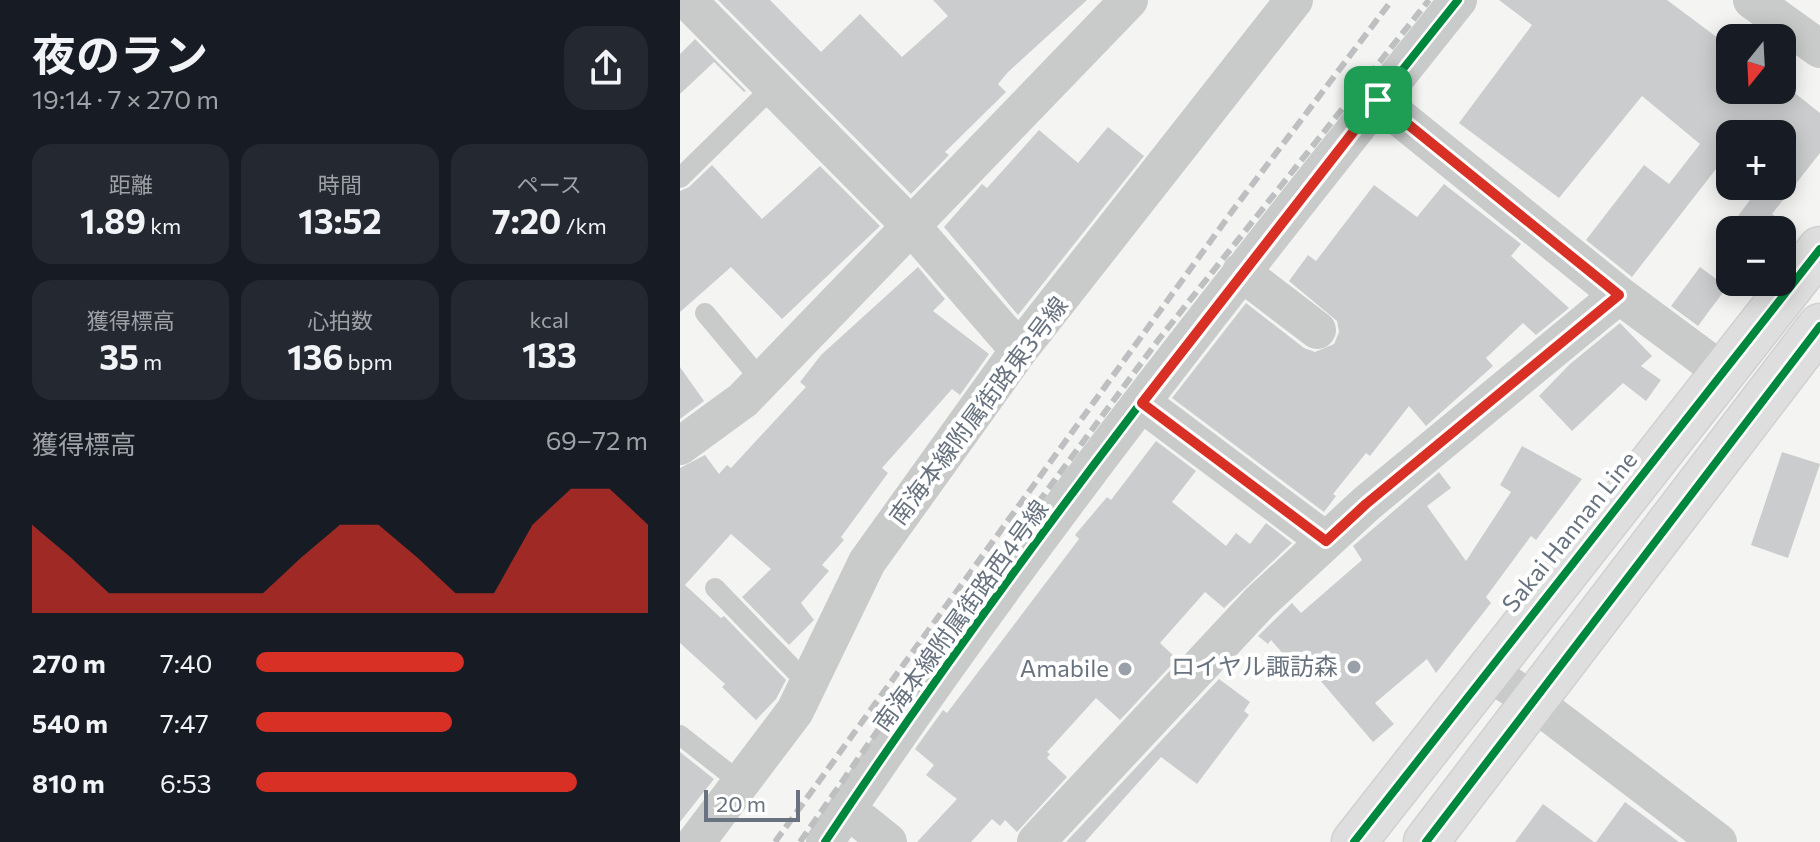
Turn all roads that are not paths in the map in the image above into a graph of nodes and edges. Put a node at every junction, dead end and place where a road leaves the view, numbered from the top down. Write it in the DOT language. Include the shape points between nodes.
graph roads {
  1 [pos="687,0"];
  2 [pos="1129,0"];
  3 [pos="1458,0"];
  4 [pos="1752,0"];
  5 [pos="1286,3"];
  6 [pos="1820,49"];
  7 [pos="773,87"];
  8 [pos="1378,100"];
  9 [pos="680,178"];
  10 [pos="913,228"];
  11 [pos="1820,249"];
  12 [pos="1241,272"];
  13 [pos="1619,295"];
  14 [pos="705,313"];
  15 [pos="1820,326"];
  16 [pos="1317,330"];
  17 [pos="1019,350"];
  18 [pos="1724,373"];
  19 [pos="762,381"];
  20 [pos="1142,403"];
  21 [pos="680,446"];
  22 [pos="1326,541"];
  23 [pos="715,588"];
  24 [pos="1486,670"];
  25 [pos="808,684"];
  26 [pos="1534,702"];
  27 [pos="680,735"];
  28 [pos="741,783"];
  29 [pos="847,809"];
  30 [pos="696,842"];
  31 [pos="825,842"];
  32 [pos="888,842"];
  33 [pos="1036,842"];
  34 [pos="1354,842"];
  35 [pos="1426,842"];
  36 [pos="1718,842"];
  1 -- 7 [label="street"];
  2 -- 10 [label="street"];
  3 -- 8 [label="street, 南海本線附属街路西4号線"];
  4 -- 6 [label="street"];
  5 -- 17 [label="street, 南海本線附属街路東3号線"];
  7 -- 9 [label="lane"];
  7 -- 10 [label="street"];
  8 -- 12 [label="street, 南海本線附属街路西4号線"];
  8 -- 13 [label="street"];
  10 -- 17 [label="street"];
  10 -- 19 [label="street"];
  11 -- 18 [label="main road, Sakai Hannan Line"];
  12 -- 16 [label="street"];
  12 -- 20 [label="street, 南海本線附属街路西4号線"];
  13 -- 18 [label="street"];
  13 -- 22 [label="street"];
  14 -- 19 [label="lane"];
  15 -- 26 [label="main road"];
  17 -- 25 [label="street, 南海本線附属街路東3号線" via="867,562"];
  18 -- 24 [label="main road, Sakai Hannan Line"];
  19 -- 21 [label="street"];
  20 -- 22 [label="street"];
  20 -- 29 [label="street, 南海本線附属街路西4号線"];
  22 -- 33 [label="street" via="1260,602"];
  23 -- 25 [label="lane"];
  24 -- 26 [label="street"];
  24 -- 34 [label="main road, Sakai Hannan Line"];
  25 -- 28 [label="street, 南海本線附属街路東3号線" via="795,711"];
  26 -- 35 [label="main road"];
  26 -- 36 [label="street"];
  27 -- 28 [label="lane"];
  28 -- 30 [label="street, 南海本線附属街路東3号線"];
  29 -- 31 [label="street, 南海本線附属街路西4号線"];
  29 -- 32 [label="street"];
}
